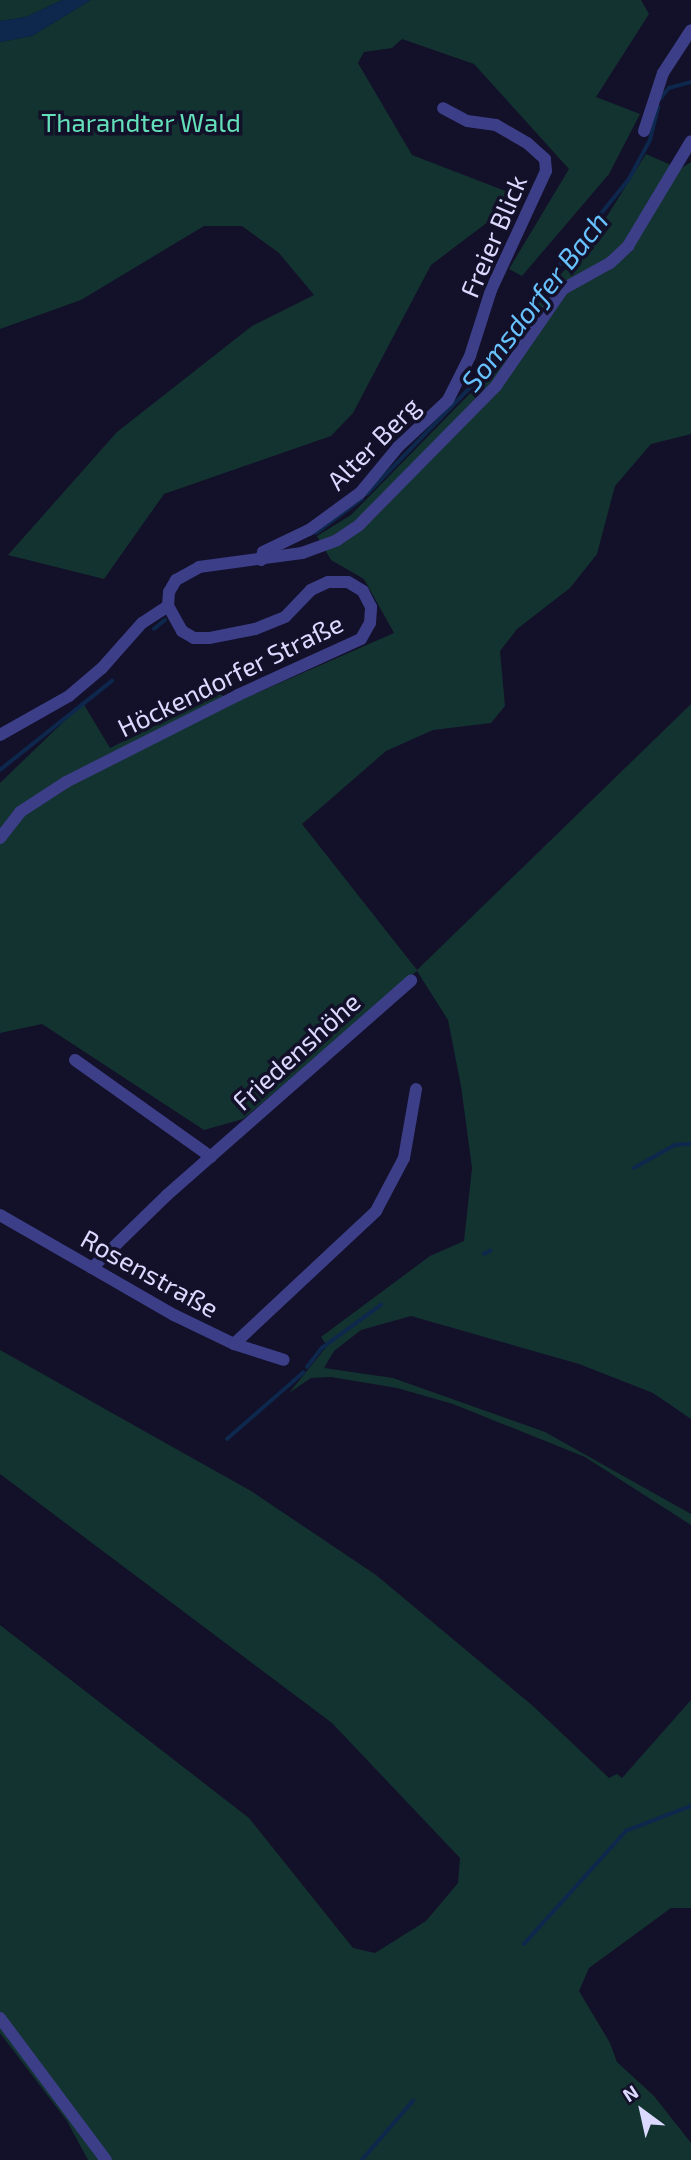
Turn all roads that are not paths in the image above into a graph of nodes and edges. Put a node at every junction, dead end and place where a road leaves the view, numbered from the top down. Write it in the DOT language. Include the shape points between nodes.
graph roads {
  1 [pos="691,30"];
  2 [pos="443,108"];
  3 [pos="644,131"];
  4 [pos="691,141"];
  5 [pos="448,400"];
  6 [pos="261,560"];
  7 [pos="168,606"];
  8 [pos="0,735"];
  9 [pos="0,838"];
  10 [pos="411,981"];
  11 [pos="75,1060"];
  12 [pos="416,1089"];
  13 [pos="211,1157"];
  14 [pos="0,1214"];
  15 [pos="92,1268"];
  16 [pos="234,1344"];
  17 [pos="284,1360"];
  18 [pos="0,2018"];
  19 [pos="106,2160"];
  1 -- 3 [label="street" via="663,73"];
  2 -- 5 [label="street, Freier Blick" via="467,121 496,125 527,143 545,159 546,171 491,290 470,356"];
  4 -- 6 [label="street" via="628,246 610,263 563,289 496,386 359,525 337,540 302,553"];
  5 -- 6 [label="street, Alter Berg" via="398,447 360,493 300,535 263,552"];
  6 -- 7 [label="street" via="187,572 169,592"];
  7 -- 8 [label="street" via="142,623 102,668 69,696"];
  7 -- 9 [label="street, Höckendorfer Straße" via="182,631 194,638 254,629 285,617 311,590 328,582 348,582 363,590 371,607 370,623 360,639 342,651 238,695 66,782 20,812"];
  10 -- 13 [label="street, Friedenshöhe"];
  11 -- 13 [label="street"];
  12 -- 16 [label="street" via="404,1158 376,1211"];
  13 -- 15 [label="street, Friedenshöhe"];
  14 -- 15 [label="street, Rosenstraße"];
  15 -- 16 [label="street, Rosenstraße"];
  16 -- 17 [label="street, Rosenstraße"];
  18 -- 19 [label="street"];
}
